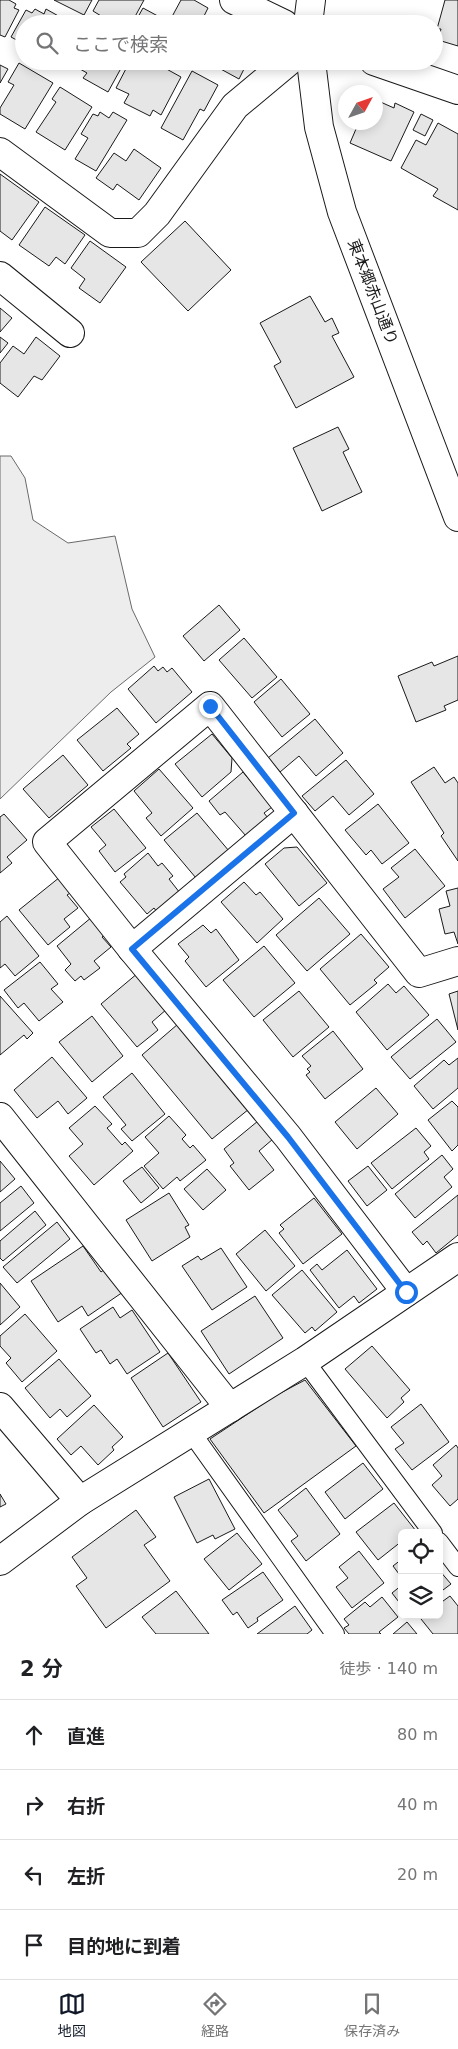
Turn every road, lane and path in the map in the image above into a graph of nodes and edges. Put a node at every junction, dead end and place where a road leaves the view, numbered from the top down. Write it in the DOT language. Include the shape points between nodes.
graph roads {
  1 [pos="234,0"];
  2 [pos="311,0"];
  3 [pos="265,15"];
  4 [pos="309,15"];
  5 [pos="278,70"];
  6 [pos="312,70"];
  7 [pos="400,70"];
  8 [pos="458,90"];
  9 [pos="0,152"];
  10 [pos="0,276"];
  11 [pos="70,333"];
  12 [pos="458,517"];
  13 [pos="294,813"];
  14 [pos="132,949"];
  15 [pos="458,961"];
  16 [pos="0,1118"];
  17 [pos="458,1257"];
  18 [pos="406,1292"];
  19 [pos="305,1361"];
  20 [pos="0,1407"];
  21 [pos="230,1408"];
  22 [pos="191,1432"];
  23 [pos="80,1501"];
  24 [pos="429,1529"];
  25 [pos="443,1547"];
  26 [pos="0,1561"];
  27 [pos="458,1567"];
  28 [pos="335,1634"];
  1 -- 3 [label="street"];
  2 -- 4 [label="street"];
  5 -- 9 [label="street" via="235,106 156,214 138,233 110,232"];
  6 -- 12 [label="street, 東本郷赤山通り" via="319,127 342,212"];
  7 -- 8 [label="street"];
  10 -- 11 [label="street"];
  13 -- 14 [label="street"];
  13 -- 14 [label="street" via="210,706 46,842"];
  13 -- 15 [label="street" via="420,972"];
  14 -- 18 [label="street" via="288,1137"];
  16 -- 21 [label="street"];
  17 -- 18 [label="street"];
  18 -- 19 [label="street"];
  19 -- 21 [label="street"];
  19 -- 24 [label="lane"];
  20 -- 23 [label="street"];
  21 -- 22 [label="street"];
  22 -- 23 [label="street"];
  22 -- 28 [label="lane"];
  23 -- 26 [label="street"];
  25 -- 27 [label="lane"];
}
